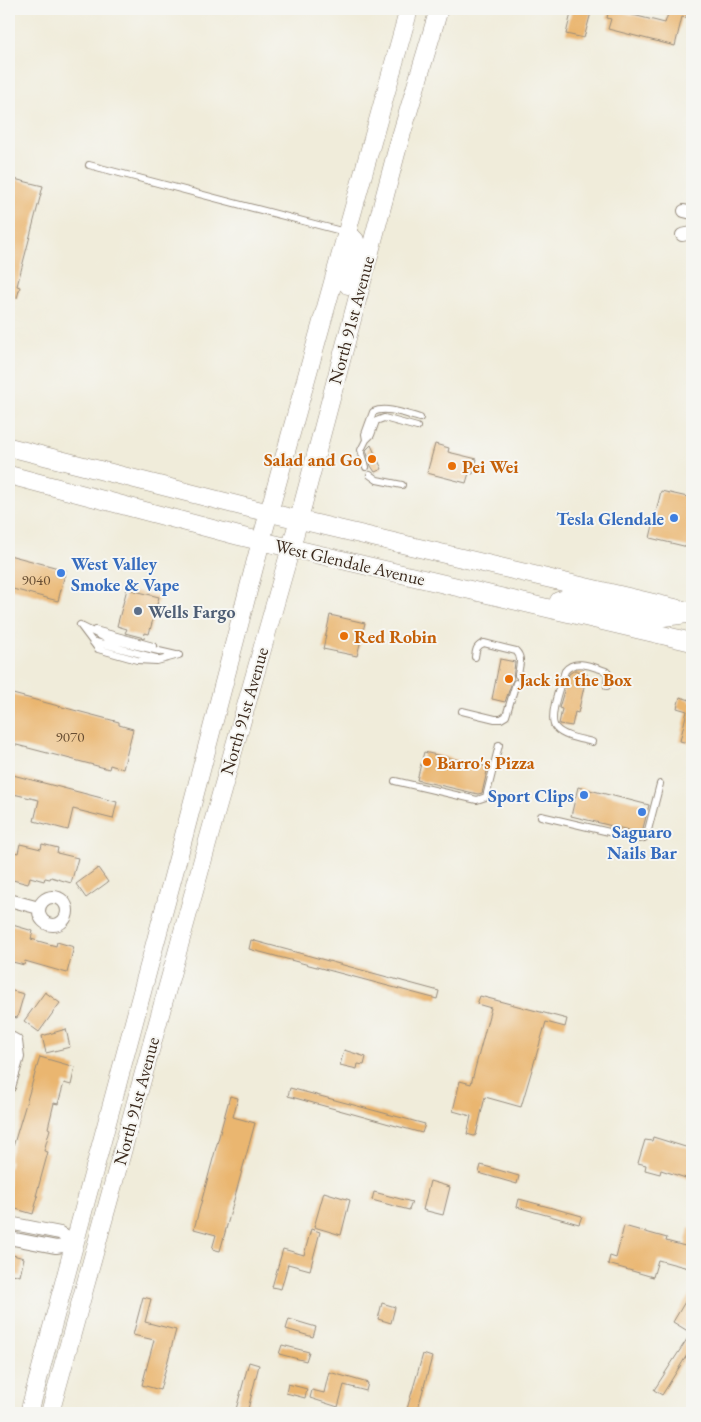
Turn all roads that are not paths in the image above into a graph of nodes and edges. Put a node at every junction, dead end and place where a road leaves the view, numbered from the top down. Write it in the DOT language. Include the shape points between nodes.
graph roads {
  1 [pos="409,9"];
  2 [pos="432,9"];
  3 [pos="439,9"];
  4 [pos="432,32"];
  5 [pos="89,165"];
  6 [pos="348,233"];
  7 [pos="344,347"];
  8 [pos="420,418"];
  9 [pos="417,427"];
  10 [pos="366,440"];
  11 [pos="9,447"];
  12 [pos="9,460"];
  13 [pos="60,460"];
  14 [pos="366,467"];
  15 [pos="9,475"];
  16 [pos="370,475"];
  17 [pos="402,485"];
  18 [pos="269,512"];
  19 [pos="299,519"];
  20 [pos="261,541"];
  21 [pos="291,548"];
  22 [pos="555,610"];
  23 [pos="692,613"];
  24 [pos="692,642"];
  25 [pos="475,657"];
  26 [pos="162,660"];
  27 [pos="518,675"];
  28 [pos="516,682"];
  29 [pos="607,686"];
  30 [pos="462,710"];
  31 [pos="592,742"];
  32 [pos="499,745"];
  33 [pos="395,781"];
  34 [pos="660,784"];
  35 [pos="541,816"];
  36 [pos="182,843"];
  37 [pos="205,850"];
  38 [pos="9,900"];
  39 [pos="39,908"];
  40 [pos="12,1039"];
  41 [pos="9,1088"];
  42 [pos="9,1223"];
  43 [pos="9,1238"];
  44 [pos="76,1244"];
  45 [pos="78,1314"];
  46 [pos="29,1413"];
  47 [pos="50,1413"];
  1 -- 6 [label="main road, North 91st Avenue"];
  2 -- 4 [label="main road"];
  3 -- 4 [label="main road, North 91st Avenue"];
  4 -- 7 [label="main road, North 91st Avenue"];
  5 -- 6 [label="lane"];
  6 -- 7 [label="main road" via="356,246 342,311"];
  6 -- 18 [label="main road, North 91st Avenue"];
  7 -- 19 [label="main road, North 91st Avenue"];
  8 -- 10 [label="lane" via="386,409 372,412"];
  9 -- 10 [label="lane" via="384,418 376,421"];
  10 -- 14 [label="lane" via="361,450"];
  11 -- 13 [label="main road, West Glendale Avenue"];
  12 -- 13 [label="main road"];
  13 -- 18 [label="main road, West Glendale Avenue"];
  15 -- 20 [label="main road, West Glendale Avenue"];
  16 -- 17 [label="lane" via="377,480"];
  18 -- 19 [label="main road, West Glendale Avenue"];
  18 -- 20 [label="main road, North 91st Avenue"];
  19 -- 21 [label="main road, North 91st Avenue"];
  19 -- 23 [label="main road, West Glendale Avenue"];
  20 -- 21 [label="main road, West Glendale Avenue"];
  20 -- 36 [label="main road, North 91st Avenue"];
  21 -- 22 [label="main road, West Glendale Avenue"];
  21 -- 37 [label="main road, North 91st Avenue"];
  22 -- 23 [label="main road" via="558,601 566,599 656,618"];
  22 -- 24 [label="main road, West Glendale Avenue"];
  25 -- 27 [label="lane" via="476,648 484,643 516,651 521,659"];
  26 -- 26 [label="lane" via="137,660 98,650 80,625 107,639 179,655"];
  28 -- 30 [label="lane" via="506,716 501,719"];
  29 -- 31 [label="lane" via="606,671 574,664 564,671 552,723 566,735"];
  32 -- 33 [label="lane" via="486,797 477,800"];
  34 -- 35 [label="lane" via="644,838"];
  36 -- 37 [label="main road"];
  36 -- 44 [label="main road, North 91st Avenue"];
  37 -- 45 [label="main road, North 91st Avenue"];
  38 -- 39 [label="street"];
  40 -- 41 [label="street" via="18,1057"];
  42 -- 44 [label="street" via="60,1232"];
  43 -- 44 [label="street" via="56,1247"];
  44 -- 45 [label="main road" via="84,1251 73,1293"];
  44 -- 46 [label="main road, North 91st Avenue"];
  45 -- 47 [label="main road, North 91st Avenue"];
}
